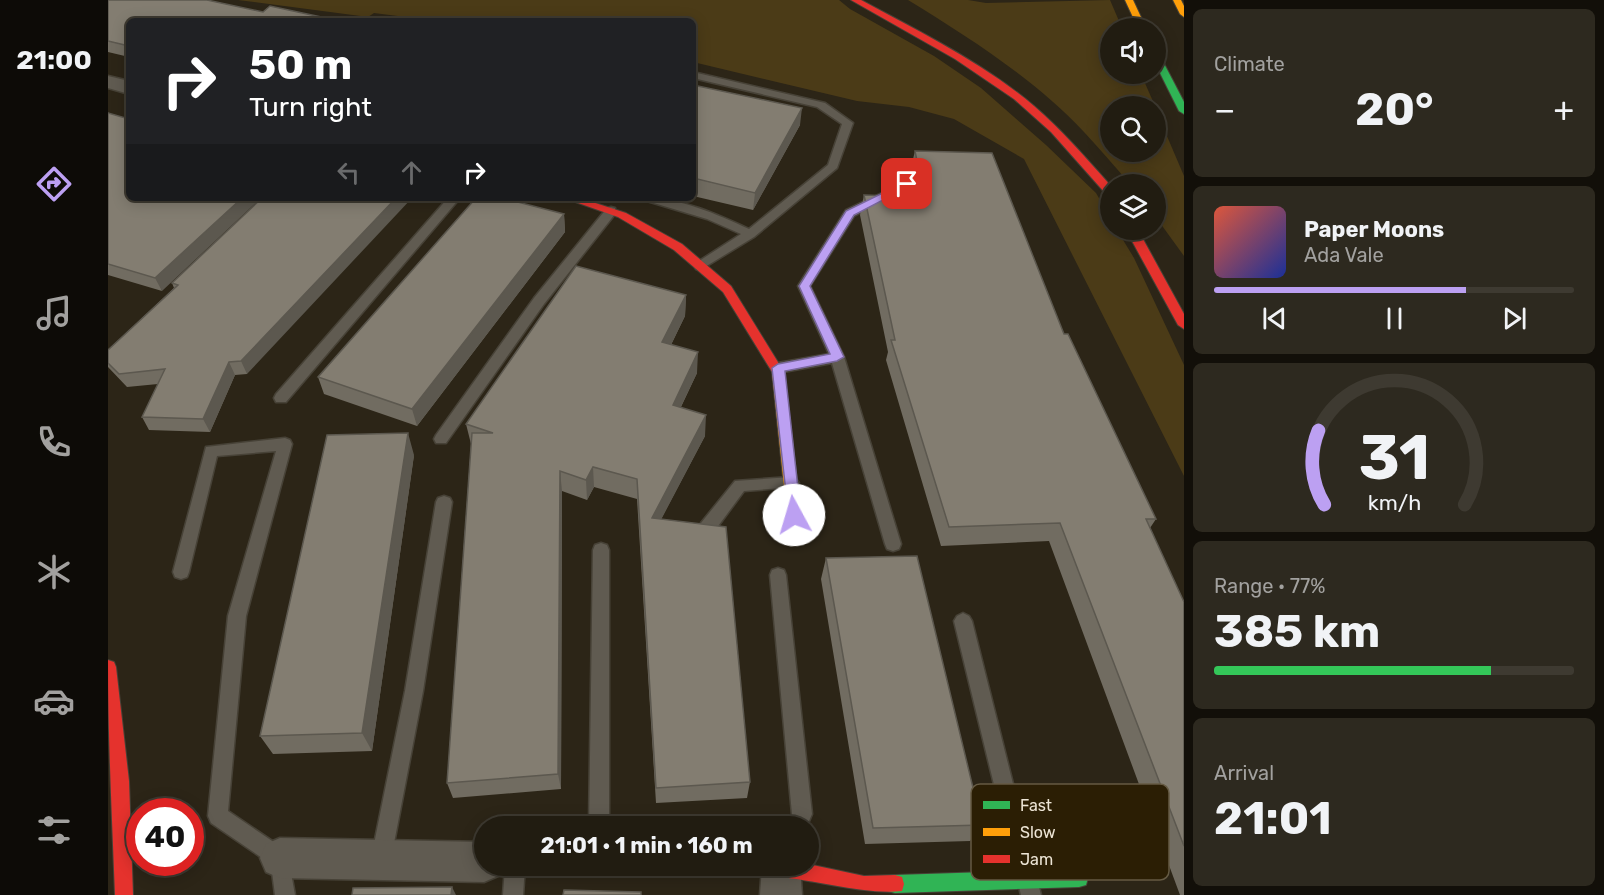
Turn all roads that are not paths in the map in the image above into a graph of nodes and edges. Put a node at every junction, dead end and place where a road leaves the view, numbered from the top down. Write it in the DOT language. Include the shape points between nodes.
graph roads {
  1 [pos="855,0"];
  2 [pos="1129,0"];
  3 [pos="1177,0"];
  4 [pos="1184,14"];
  5 [pos="1137,18"];
  6 [pos="943,33"];
  7 [pos="696,76"];
  8 [pos="1166,76"];
  9 [pos="108,82"];
  10 [pos="126,86"];
  11 [pos="1184,111"];
  12 [pos="1108,174"];
  13 [pos="1100,180"];
  14 [pos="907,184"];
  15 [pos="451,201"];
  16 [pos="579,201"];
  17 [pos="661,201"];
  18 [pos="611,211"];
  19 [pos="750,234"];
  20 [pos="1137,240"];
  21 [pos="700,266"];
  22 [pos="1184,325"];
  23 [pos="837,357"];
  24 [pos="778,368"];
  25 [pos="281,398"];
  26 [pos="441,439"];
  27 [pos="791,483"];
  28 [pos="444,502"];
  29 [pos="794,515"];
  30 [pos="706,528"];
  31 [pos="893,544"];
  32 [pos="601,550"];
  33 [pos="181,572"];
  34 [pos="778,575"];
  35 [pos="963,621"];
  36 [pos="108,667"];
  37 [pos="1003,784"];
  38 [pos="599,816"];
  39 [pos="801,816"];
  40 [pos="116,855"];
  41 [pos="381,860"];
  42 [pos="474,862"];
  43 [pos="283,876"];
  44 [pos="514,876"];
  45 [pos="781,876"];
  46 [pos="1068,880"];
  47 [pos="1029,887"];
  48 [pos="124,895"];
  49 [pos="513,895"];
  1 -- 13 [label="main road" via="973,67 1017,98 1072,148"];
  2 -- 5 [label="main road"];
  3 -- 4 [label="main road"];
  6 -- 12 [label="main road" via="1045,109"];
  7 -- 19 [label="lane" via="821,105 848,123 833,166"];
  8 -- 11 [label="main road"];
  9 -- 10 [label="street"];
  14 -- 23 [label="lane" via="850,213 804,286"];
  15 -- 25 [label="lane"];
  16 -- 18 [label="main road"];
  17 -- 19 [label="lane" via="711,216"];
  18 -- 21 [label="main road" via="678,247"];
  18 -- 26 [label="lane" via="539,301"];
  19 -- 21 [label="lane"];
  20 -- 22 [label="main road"];
  21 -- 24 [label="main road" via="727,289"];
  23 -- 24 [label="lane"];
  23 -- 31 [label="lane"];
  24 -- 27 [label="main road"];
  27 -- 29 [label="main road"];
  27 -- 30 [label="lane" via="740,485"];
  28 -- 41 [label="lane" via="414,692"];
  32 -- 38 [label="lane"];
  33 -- 43 [label="lane" via="211,451 285,444 237,616 218,816"];
  34 -- 39 [label="lane"];
  35 -- 37 [label="lane"];
  36 -- 40 [label="main road" via="118,744"];
  40 -- 48 [label="main road"];
  41 -- 42 [label="street"];
  41 -- 43 [label="street"];
  44 -- 49 [label="lane"];
  45 -- 47 [label="main road" via="864,885"];
  46 -- 47 [label="main road"];
}
